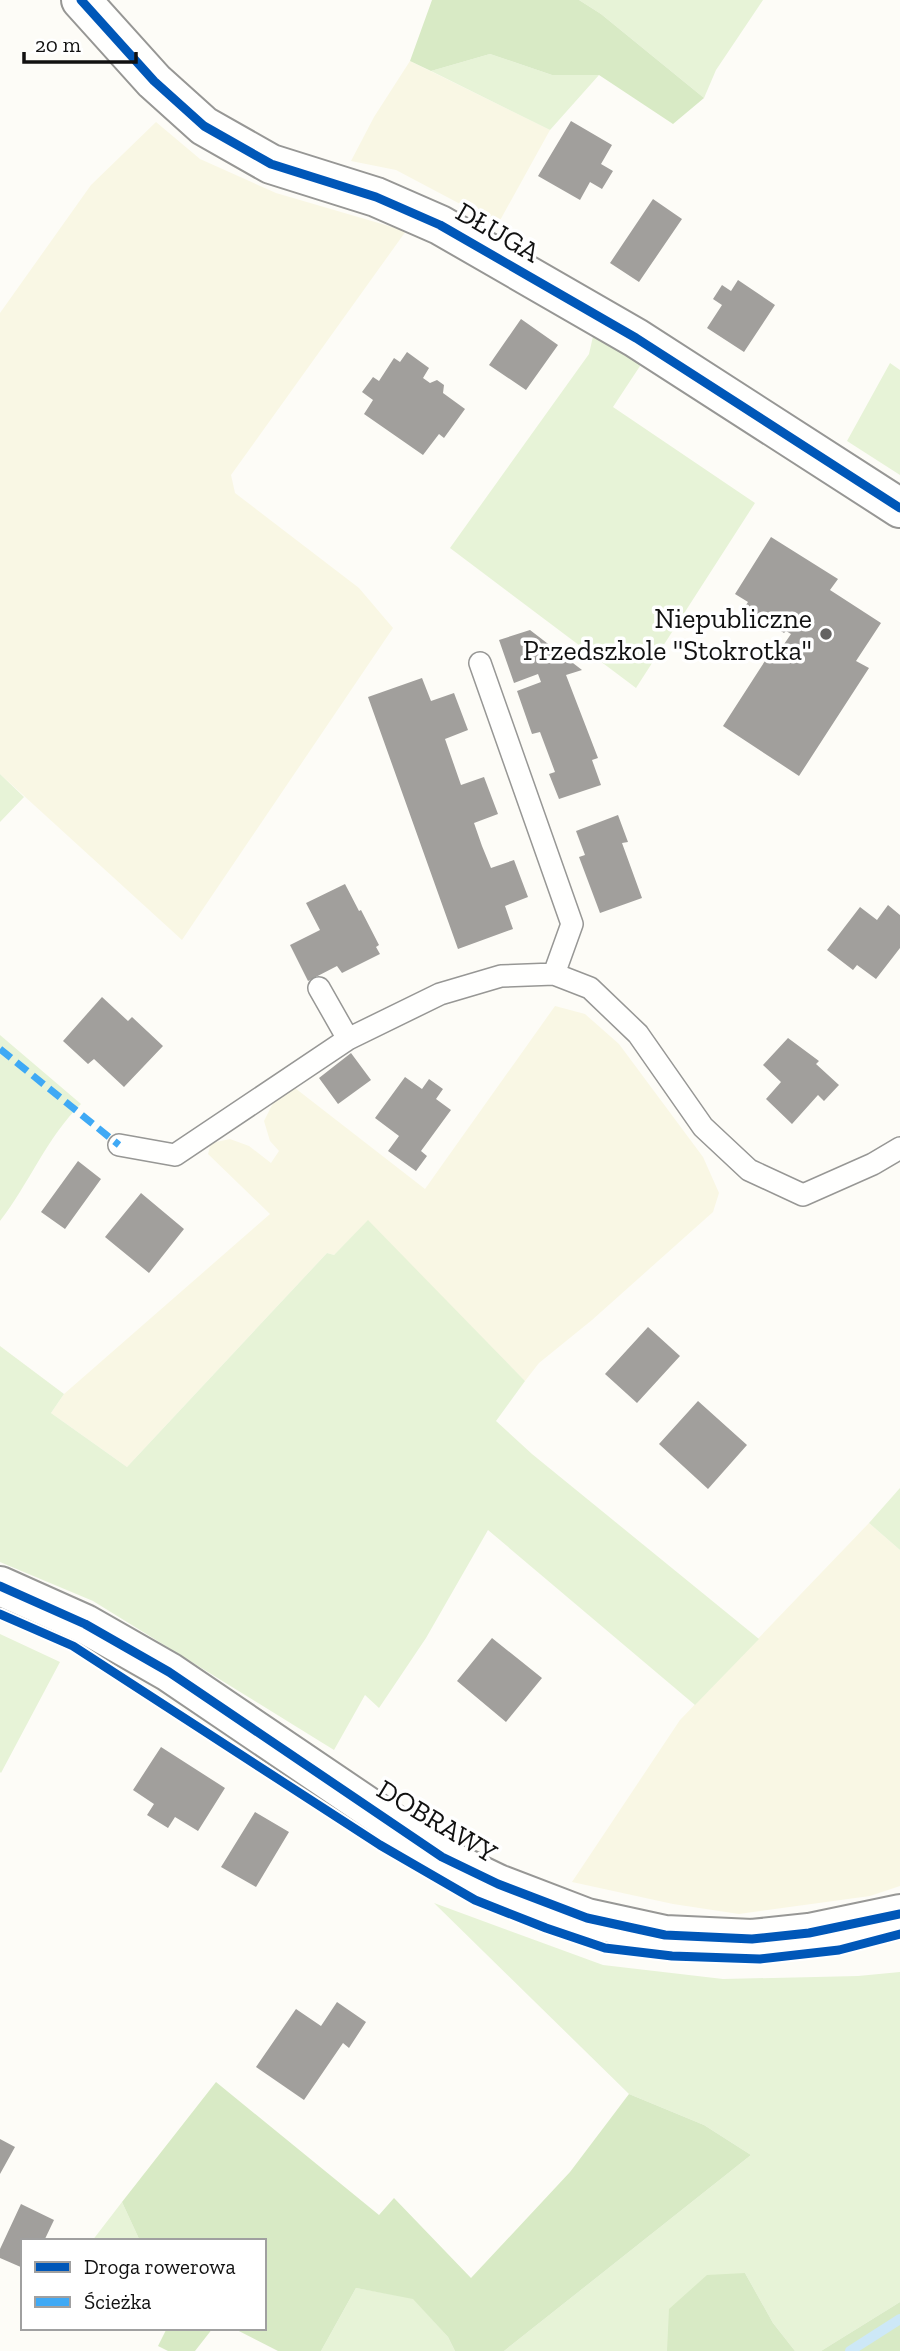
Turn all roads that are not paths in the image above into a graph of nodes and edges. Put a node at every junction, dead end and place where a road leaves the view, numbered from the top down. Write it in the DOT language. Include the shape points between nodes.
graph roads {
  1 [pos="81,0"];
  2 [pos="900,508"];
  3 [pos="480,663"];
  4 [pos="554,974"];
  5 [pos="319,988"];
  6 [pos="348,1039"];
  7 [pos="119,1146"];
  8 [pos="900,1148"];
  9 [pos="0,1586"];
  10 [pos="900,1914"];
  1 -- 2 [label="street, DŁUGA" via="154,81 204,126 271,164 376,197 440,225 636,338"];
  3 -- 4 [label="lane" via="572,924"];
  4 -- 6 [label="lane" via="501,976 440,994"];
  4 -- 8 [label="lane" via="590,988 638,1034 703,1127 749,1170 803,1195"];
  5 -- 6 [label="lane"];
  6 -- 7 [label="lane" via="174,1155"];
  9 -- 10 [label="street, DOBRAWY" via="85,1624 169,1672 442,1857 587,1918 665,1935 752,1939"];
}
